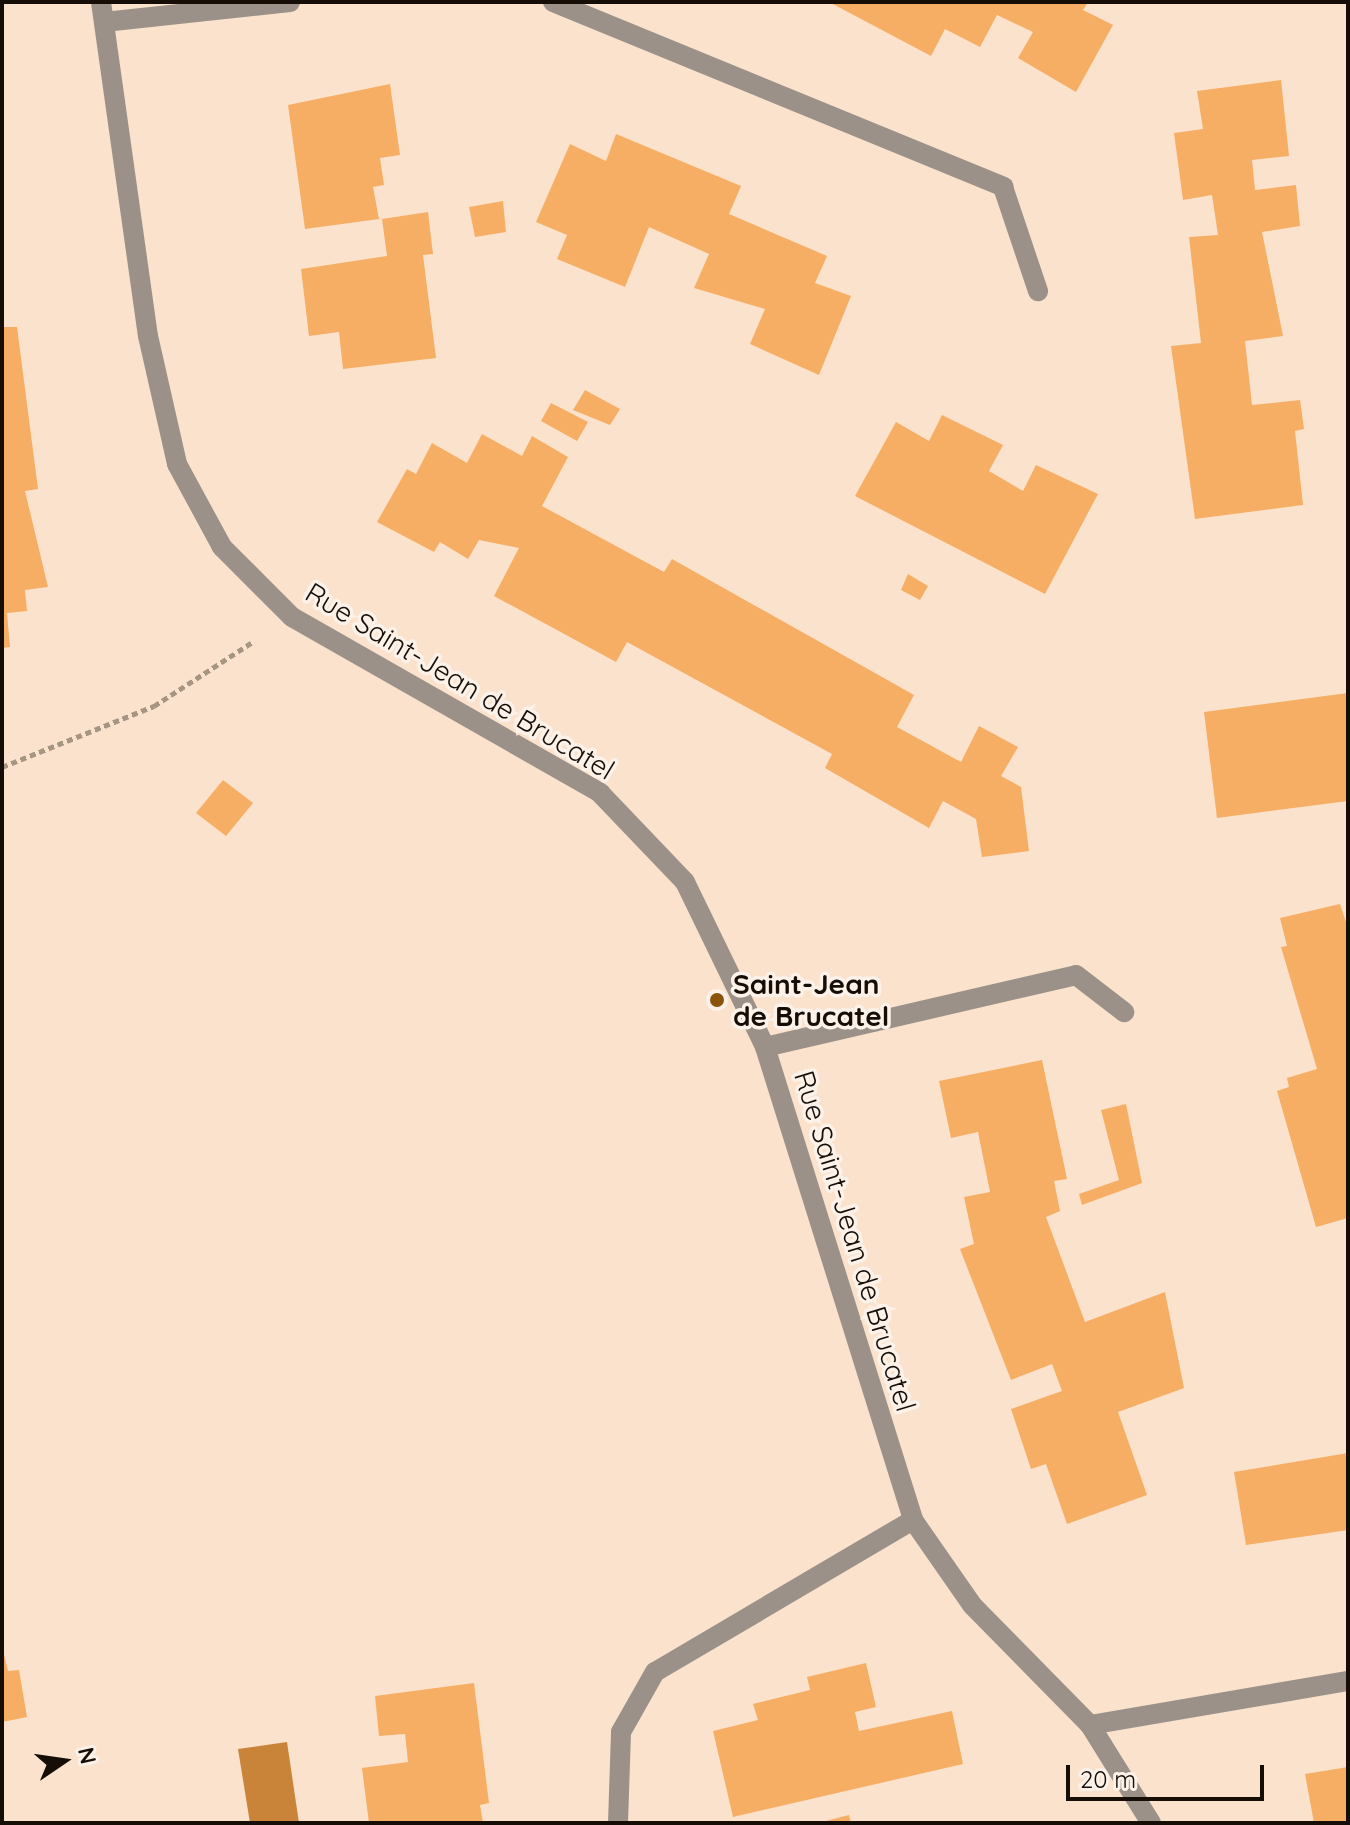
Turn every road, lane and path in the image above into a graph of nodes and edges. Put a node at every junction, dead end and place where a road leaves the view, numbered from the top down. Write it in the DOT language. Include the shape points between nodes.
graph roads {
  1 [pos="290,2"];
  2 [pos="553,2"];
  3 [pos="103,12"];
  4 [pos="1038,291"];
  5 [pos="292,617"];
  6 [pos="2,767"];
  7 [pos="1124,1012"];
  8 [pos="765,1047"];
  9 [pos="913,1520"];
  10 [pos="1348,1681"];
  11 [pos="1090,1725"];
  12 [pos="618,1823"];
  13 [pos="1151,1823"];
  1 -- 3 [label="street"];
  2 -- 4 [label="street" via="1003,187"];
  3 -- 5 [label="street, Rue Saint-Jean de Brucatel" via="148,336 177,464 222,547"];
  5 -- 6 [label="path" via="154,706"];
  5 -- 8 [label="street, Rue Saint-Jean de Brucatel" via="600,793 685,882"];
  7 -- 8 [label="street" via="1076,975"];
  8 -- 9 [label="street, Rue Saint-Jean de Brucatel"];
  9 -- 11 [label="street, Rue Saint-Jean de Brucatel" via="972,1605"];
  9 -- 12 [label="street" via="655,1672 621,1732"];
  10 -- 11 [label="street"];
  11 -- 13 [label="street, Rue Saint-Jean de Brucatel"];
}
